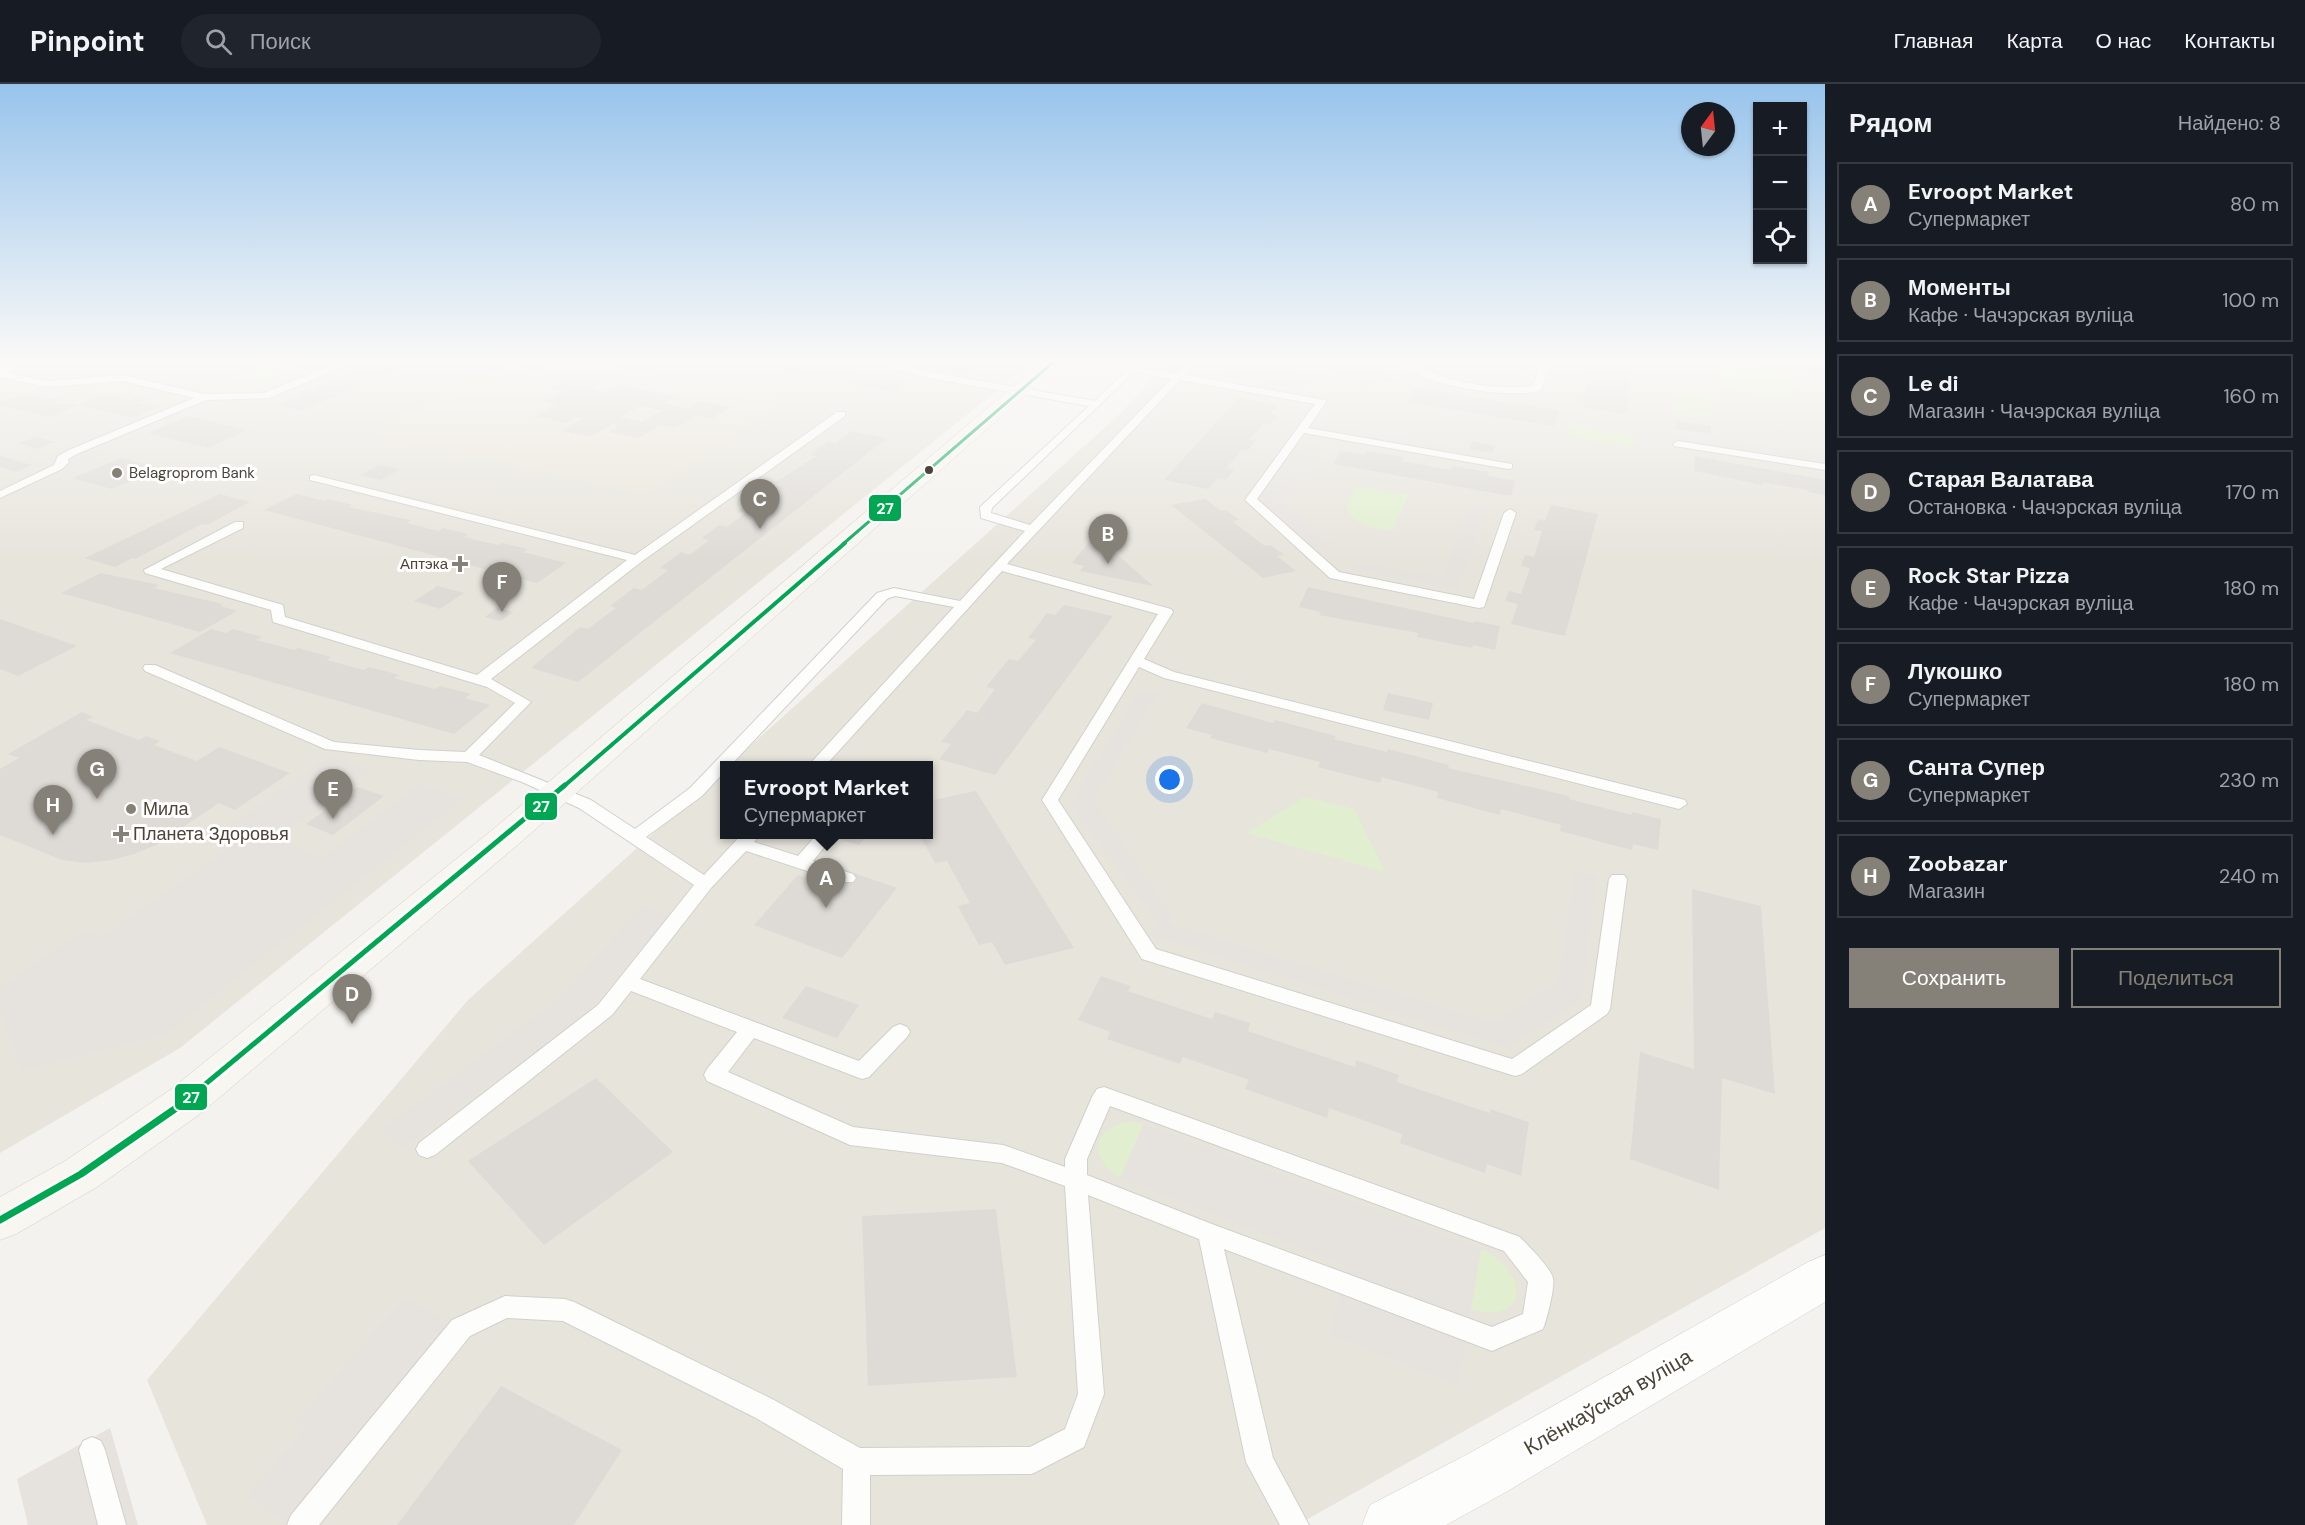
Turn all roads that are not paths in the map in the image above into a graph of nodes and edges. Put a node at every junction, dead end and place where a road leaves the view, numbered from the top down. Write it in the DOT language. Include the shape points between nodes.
graph roads {
  1 [pos="135,426"];
  2 [pos="824,426"];
  3 [pos="978,426"];
  4 [pos="1073,426"];
  5 [pos="1131,426"];
  6 [pos="1305,426"];
  7 [pos="1302,430"];
  8 [pos="1678,444"];
  9 [pos="1508,466"];
  10 [pos="1825,467"];
  11 [pos="314,478"];
  12 [pos="0,495"];
  13 [pos="1510,513"];
  14 [pos="239,525"];
  15 [pos="1033,529"];
  16 [pos="637,558"];
  17 [pos="999,566"];
  18 [pos="962,604"];
  19 [pos="1136,660"];
  20 [pos="150,668"];
  21 [pos="480,680"];
  22 [pos="469,757"];
  23 [pos="725,761"];
  24 [pos="820,761"];
  25 [pos="720,767"];
  26 [pos="557,792"];
  27 [pos="1679,804"];
  28 [pos="634,838"];
  29 [pos="747,839"];
  30 [pos="823,839"];
  31 [pos="801,863"];
  32 [pos="847,878"];
  33 [pos="1618,879"];
  34 [pos="705,884"];
  35 [pos="627,982"];
  36 [pos="750,1029"];
  37 [pos="900,1032"];
  38 [pos="427,1149"];
  39 [pos="1076,1180"];
  40 [pos="0,1220"];
  41 [pos="1209,1233"];
  42 [pos="1825,1277"];
  43 [pos="92,1450"];
  44 [pos="858,1462"];
  45 [pos="112,1525"];
  46 [pos="301,1525"];
  47 [pos="856,1525"];
  48 [pos="1295,1525"];
  49 [pos="1390,1525"];
  1 -- 12 [label="lane" via="62,458 58,467"];
  2 -- 16 [label="lane"];
  3 -- 26 [label="main road"];
  4 -- 15 [label="lane" via="986,507 985,515"];
  5 -- 15 [label="lane"];
  6 -- 7 [label="lane"];
  7 -- 9 [label="lane"];
  7 -- 13 [label="lane" via="1251,500 1335,575 1479,604"];
  8 -- 10 [label="lane"];
  11 -- 16 [label="lane"];
  14 -- 21 [label="lane" via="150,570 279,608 278,619"];
  15 -- 17 [label="lane"];
  16 -- 21 [label="lane"];
  17 -- 18 [label="lane"];
  17 -- 19 [label="lane" via="1166,612"];
  18 -- 23 [label="lane" via="894,592 882,596"];
  18 -- 24 [label="lane"];
  19 -- 27 [label="lane" via="1169,675"];
  19 -- 33 [label="lane" via="1050,800 1149,954 1515,1068 1600,1009"];
  20 -- 22 [label="lane" via="331,746"];
  21 -- 22 [label="lane" via="524,702"];
  22 -- 26 [label="lane"];
  25 -- 28 [label="lane" via="696,792"];
  26 -- 28 [label="lane" via="585,804"];
  26 -- 40 [label="main road" via="185,1102 81,1174"];
  28 -- 34 [label="lane"];
  29 -- 31 [label="lane"];
  29 -- 34 [label="lane"];
  30 -- 31 [label="lane"];
  31 -- 32 [label="lane"];
  34 -- 35 [label="lane"];
  35 -- 36 [label="lane"];
  35 -- 38 [label="lane" via="605,1010"];
  36 -- 37 [label="lane" via="862,1071"];
  36 -- 39 [label="lane" via="714,1075 850,1136 1003,1154"];
  39 -- 41 [label="lane"];
  39 -- 41 [label="lane" via="1076,1159 1104,1095 1512,1244 1541,1279 1534,1321 1492,1339"];
  39 -- 44 [label="lane" via="1091,1394 1075,1438 1032,1460"];
  41 -- 48 [label="lane" via="1260,1462"];
  42 -- 49 [label="street, Клёнкаўская вуліца"];
  43 -- 45 [label="lane"];
  44 -- 46 [label="lane" via="765,1409 565,1310 505,1307 462,1328"];
  44 -- 47 [label="lane"];
}
